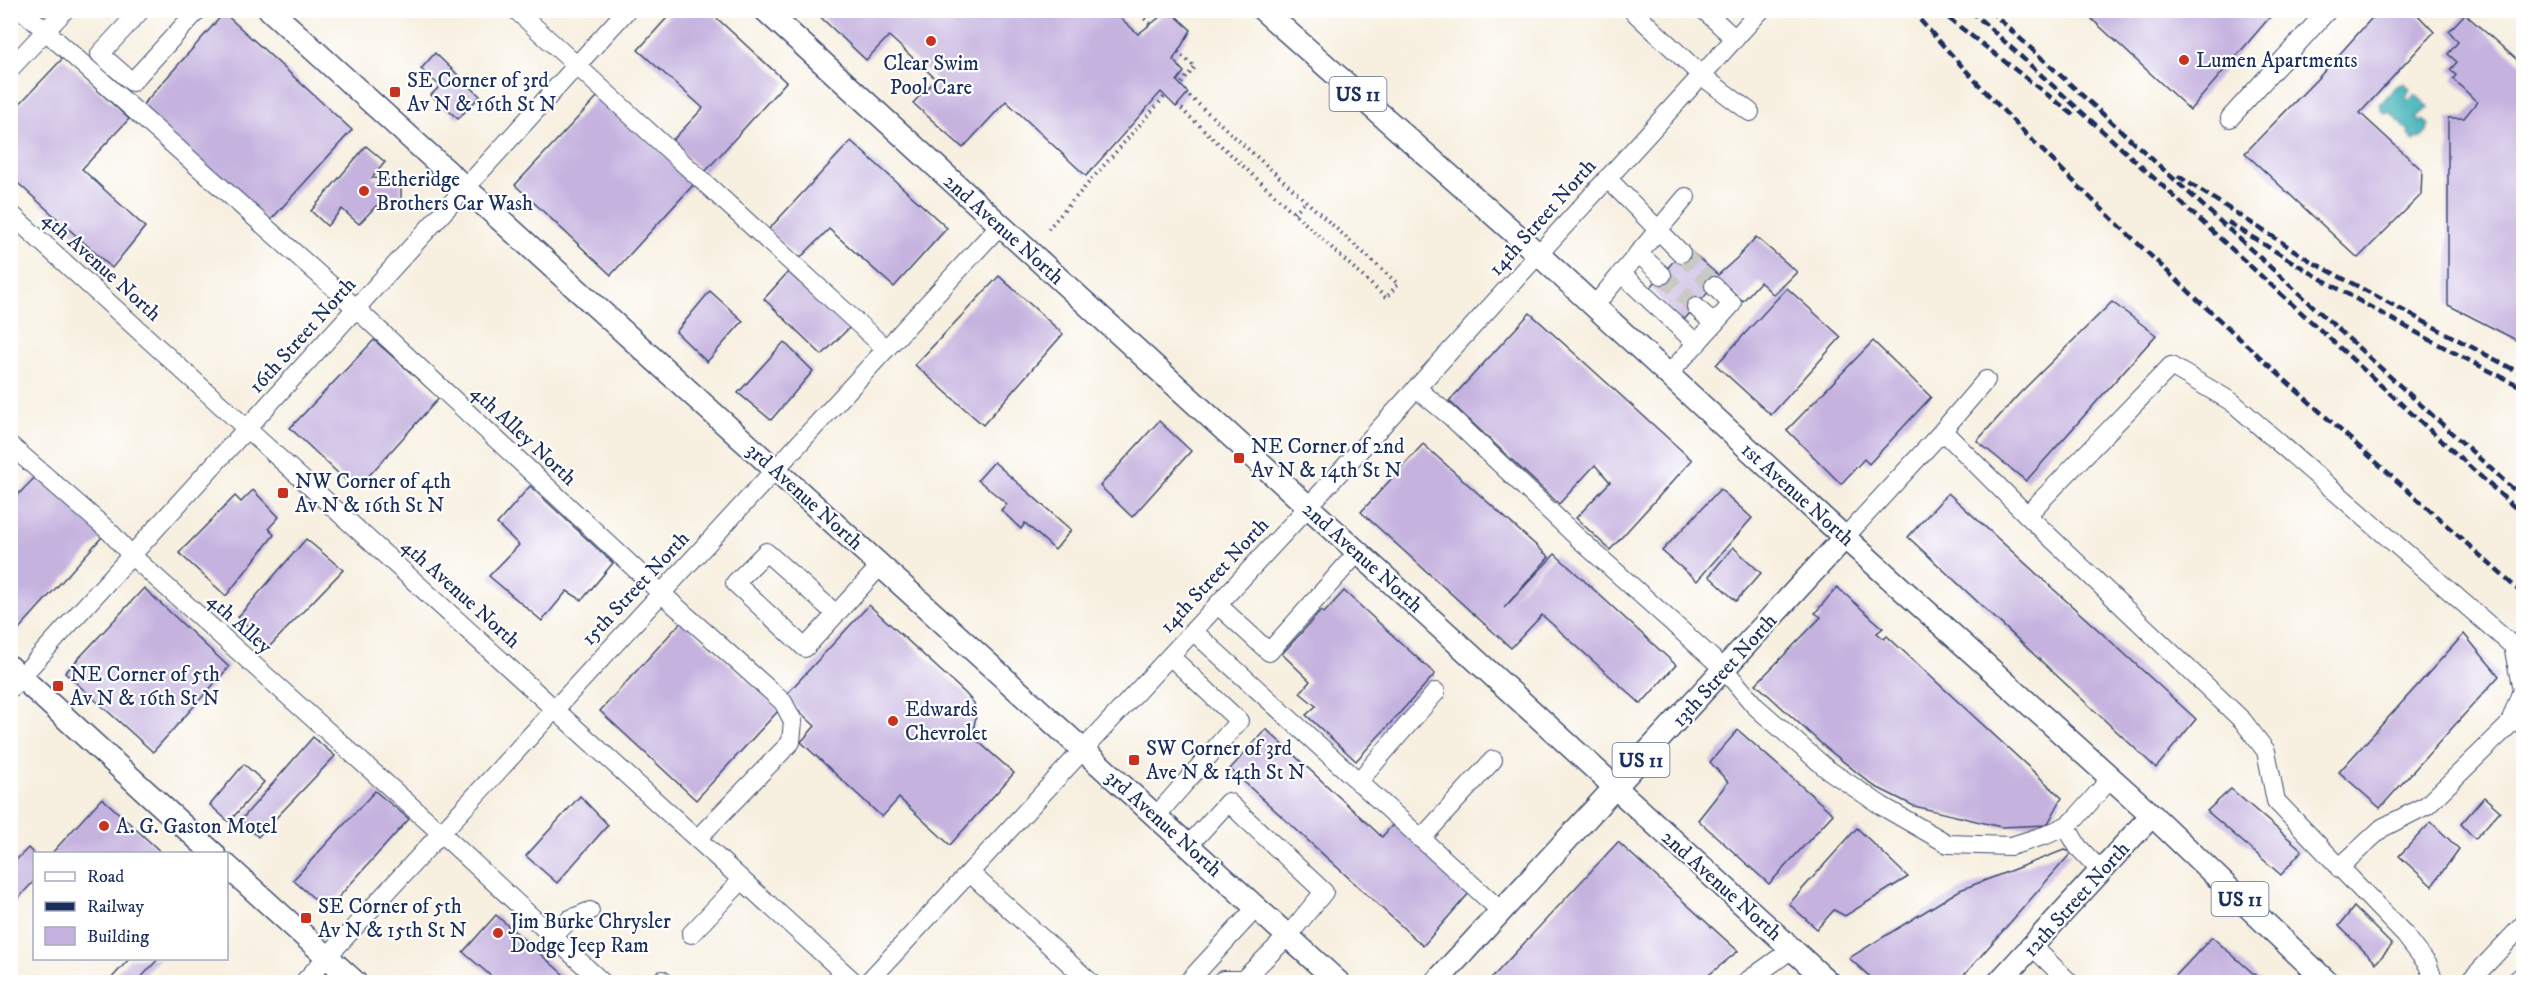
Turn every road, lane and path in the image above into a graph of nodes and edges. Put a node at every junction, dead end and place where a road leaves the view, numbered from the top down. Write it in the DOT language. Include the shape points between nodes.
graph roads {
  1 [pos="22,10"];
  2 [pos="65,10"];
  3 [pos="141,10"];
  4 [pos="198,10"];
  5 [pos="270,10"];
  6 [pos="516,10"];
  7 [pos="627,10"];
  8 [pos="765,10"];
  9 [pos="1136,10"];
  10 [pos="1263,10"];
  11 [pos="1632,10"];
  12 [pos="1704,10"];
  13 [pos="1761,10"];
  14 [pos="2328,10"];
  15 [pos="1150,24"];
  16 [pos="45,32"];
  17 [pos="1735,39"];
  18 [pos="1178,52"];
  19 [pos="577,66"];
  20 [pos="10,69"];
  21 [pos="1702,76"];
  22 [pos="1180,85"];
  23 [pos="1187,94"];
  24 [pos="1165,96"];
  25 [pos="1177,105"];
  26 [pos="1750,112"];
  27 [pos="2230,118"];
  28 [pos="1607,178"];
  29 [pos="465,189"];
  30 [pos="1686,196"];
  31 [pos="1306,201"];
  32 [pos="10,213"];
  33 [pos="1294,213"];
  34 [pos="1000,225"];
  35 [pos="1048,229"];
  36 [pos="1657,229"];
  37 [pos="1638,253"];
  38 [pos="1681,253"];
  39 [pos="1538,254"];
  40 [pos="1622,273"];
  41 [pos="1662,275"];
  42 [pos="1714,286"];
  43 [pos="1594,306"];
  44 [pos="1696,307"];
  45 [pos="356,309"];
  46 [pos="1714,324"];
  47 [pos="1697,344"];
  48 [pos="886,349"];
  49 [pos="1668,375"];
  50 [pos="1986,380"];
  51 [pos="1416,388"];
  52 [pos="247,429"];
  53 [pos="1938,436"];
  54 [pos="10,445"];
  55 [pos="775,470"];
  56 [pos="1308,507"];
  57 [pos="2027,515"];
  58 [pos="1845,537"];
  59 [pos="1358,552"];
  60 [pos="132,556"];
  61 [pos="881,566"];
  62 [pos="662,593"];
  63 [pos="1218,605"];
  64 [pos="836,614"];
  65 [pos="1193,631"];
  66 [pos="1170,656"];
  67 [pos="1724,669"];
  68 [pos="14,678"];
  69 [pos="1436,692"];
  70 [pos="555,710"];
  71 [pos="2519,711"];
  72 [pos="1084,750"];
  73 [pos="1493,760"];
  74 [pos="2111,777"];
  75 [pos="1358,782"];
  76 [pos="1615,788"];
  77 [pos="2152,815"];
  78 [pos="1156,816"];
  79 [pos="2066,826"];
  80 [pos="441,833"];
  81 [pos="698,839"];
  82 [pos="1422,839"];
  83 [pos="1188,846"];
  84 [pos="212,852"];
  85 [pos="228,867"];
  86 [pos="2339,868"];
  87 [pos="2101,871"];
  88 [pos="970,873"];
  89 [pos="742,879"];
  90 [pos="1256,908"];
  91 [pos="590,911"];
  92 [pos="1502,912"];
  93 [pos="2523,924"];
  94 [pos="691,934"];
  95 [pos="553,937"];
  96 [pos="1287,937"];
  97 [pos="2032,946"];
  98 [pos="1792,949"];
  99 [pos="327,957"];
  100 [pos="2523,974"];
  101 [pos="1245,981"];
  102 [pos="304,982"];
  103 [pos="355,982"];
  104 [pos="602,982"];
  105 [pos="855,982"];
  106 [pos="868,982"];
  107 [pos="1090,982"];
  108 [pos="1188,982"];
  109 [pos="1220,982"];
  110 [pos="1338,982"];
  111 [pos="1436,982"];
  112 [pos="1746,982"];
  113 [pos="1828,982"];
  114 [pos="1999,982"];
  115 [pos="2069,982"];
  116 [pos="2327,982"];
  117 [pos="2434,982"];
  118 [pos="2469,982"];
  119 [pos="2515,982"];
  1 -- 16 [label="street, 4th Alley North"];
  2 -- 16 [label="street"];
  3 -- 4 [label="street" via="100,54 132,82"];
  5 -- 29 [label="main road, 3rd Avenue North"];
  6 -- 19 [label="street"];
  7 -- 19 [label="street, 16th Street North"];
  8 -- 34 [label="main road, 2nd Avenue North"];
  9 -- 15 [label="path"];
  10 -- 39 [label="main road, 1st Avenue North / US 11"];
  11 -- 21 [label="street"];
  12 -- 17 [label="street"];
  13 -- 17 [label="street, 14th Street North"];
  14 -- 27 [label="street"];
  16 -- 20 [label="street"];
  16 -- 45 [label="street, 4th Alley North"];
  17 -- 21 [label="street, 14th Street North"];
  18 -- 22 [label="path" via="1195,67"];
  19 -- 29 [label="street, 16th Street North"];
  19 -- 48 [label="street"];
  21 -- 26 [label="street"];
  21 -- 28 [label="street, 14th Street North"];
  23 -- 31 [label="path"];
  24 -- 35 [label="path"];
  25 -- 33 [label="path"];
  28 -- 36 [label="street"];
  28 -- 39 [label="street, 14th Street North"];
  29 -- 45 [label="street, 16th Street North"];
  29 -- 55 [label="main road, 3rd Avenue North"];
  30 -- 36 [label="street"];
  31 -- 33 [label="path"];
  31 -- 33 [label="path" via="1398,284 1386,298"];
  32 -- 52 [label="street, 4th Avenue North"];
  34 -- 48 [label="street, 15th Street North"];
  34 -- 56 [label="main road, 2nd Avenue North"];
  36 -- 37 [label="street"];
  36 -- 38 [label="street"];
  37 -- 40 [label="street"];
  37 -- 41 [label="street"];
  39 -- 43 [label="main road, 1st Avenue North / US 11"];
  39 -- 51 [label="street, 14th Street North"];
  40 -- 43 [label="street"];
  40 -- 47 [label="street"];
  42 -- 46 [label="street" via="1732,304"];
  43 -- 49 [label="main road, 1st Avenue North / US 11"];
  44 -- 46 [label="street"];
  45 -- 52 [label="street, 16th Street North"];
  45 -- 62 [label="street, 4th Alley North"];
  46 -- 47 [label="street"];
  47 -- 49 [label="street"];
  48 -- 55 [label="street, 15th Street North"];
  49 -- 58 [label="main road, 1st Avenue North / US 11"];
  50 -- 53 [label="street, 13th Street North"];
  51 -- 56 [label="street, 14th Street North"];
  51 -- 67 [label="street"];
  52 -- 60 [label="street, 16th Street North"];
  52 -- 70 [label="street, 4th Avenue North"];
  53 -- 57 [label="street" via="1947,435"];
  53 -- 58 [label="street, 13th Street North"];
  54 -- 60 [label="street, 4th Alley"];
  55 -- 61 [label="main road, 3rd Avenue North"];
  55 -- 62 [label="street, 15th Street North"];
  56 -- 59 [label="main road, 2nd Avenue North"];
  56 -- 63 [label="street, 14th Street North"];
  57 -- 71 [label="street" via="2170,366 2232,402 2513,646 2522,690"];
  57 -- 86 [label="street" via="2244,721 2266,751 2276,801"];
  58 -- 67 [label="main road, 13th Street North / US 11"];
  58 -- 74 [label="main road, 1st Avenue North / US 11"];
  59 -- 63 [label="street" via="1269,652"];
  59 -- 76 [label="main road, 2nd Avenue North"];
  60 -- 68 [label="street, 16th Street North"];
  60 -- 80 [label="street, 4th Alley"];
  61 -- 64 [label="street"];
  61 -- 72 [label="main road, 3rd Avenue North"];
  62 -- 70 [label="street, 15th Street North"];
  62 -- 81 [label="street, 4th Alley North" via="783,702 793,721 791,742"];
  63 -- 65 [label="street, 14th Street North"];
  64 -- 64 [label="street" via="805,648 735,583 766,552"];
  65 -- 66 [label="street, 14th Street North"];
  65 -- 75 [label="street"];
  66 -- 72 [label="street, 14th Street North"];
  66 -- 78 [label="street" via="1239,720"];
  67 -- 76 [label="main road, 13th Street North / US 11"];
  67 -- 79 [label="street" via="1755,706 1827,769 1948,844 2011,846"];
  68 -- 84 [label="main road"];
  69 -- 75 [label="street"];
  70 -- 80 [label="street, 15th Street North"];
  70 -- 81 [label="street, 4th Avenue North"];
  71 -- 86 [label="street" via="2427,806 2382,828"];
  72 -- 78 [label="main road, 3rd Avenue North"];
  72 -- 88 [label="street, 14th Street North"];
  73 -- 82 [label="street"];
  74 -- 77 [label="main road, 1st Avenue North / US 11"];
  74 -- 79 [label="street"];
  75 -- 82 [label="street"];
  76 -- 92 [label="main road, 13th Street North / US 11"];
  76 -- 98 [label="main road, 2nd Avenue North"];
  77 -- 87 [label="main road, 12th Street North"];
  77 -- 116 [label="main road, 1st Avenue North / US 11"];
  78 -- 83 [label="main road, 3rd Avenue North"];
  79 -- 87 [label="street" via="2078,847"];
  80 -- 95 [label="street"];
  80 -- 99 [label="street, 15th Street North"];
  81 -- 89 [label="street, 4th Avenue North"];
  82 -- 92 [label="street"];
  83 -- 90 [label="main road, 3rd Avenue North"];
  83 -- 96 [label="street" via="1228,802 1324,892"];
  85 -- 99 [label="main road"];
  86 -- 117 [label="street" via="2405,935 2428,965"];
  87 -- 97 [label="main road, 12th Street North"];
  88 -- 106 [label="street, 14th Street North"];
  88 -- 107 [label="street"];
  89 -- 94 [label="street"];
  89 -- 105 [label="street, 4th Avenue North"];
  90 -- 96 [label="main road, 3rd Avenue North"];
  90 -- 108 [label="street"];
  91 -- 95 [label="street" via="570,919"];
  92 -- 111 [label="main road, 13th Street North / US 11"];
  93 -- 118 [label="street"];
  95 -- 104 [label="street"];
  96 -- 101 [label="street"];
  96 -- 110 [label="main road, 3rd Avenue North"];
  97 -- 114 [label="main road, 12th Street North"];
  97 -- 115 [label="street"];
  98 -- 112 [label="street"];
  98 -- 113 [label="main road, 2nd Avenue North"];
  99 -- 102 [label="street, 15th Street North"];
  99 -- 103 [label="main road"];
  100 -- 119 [label="street"];
  101 -- 109 [label="street"];
}
